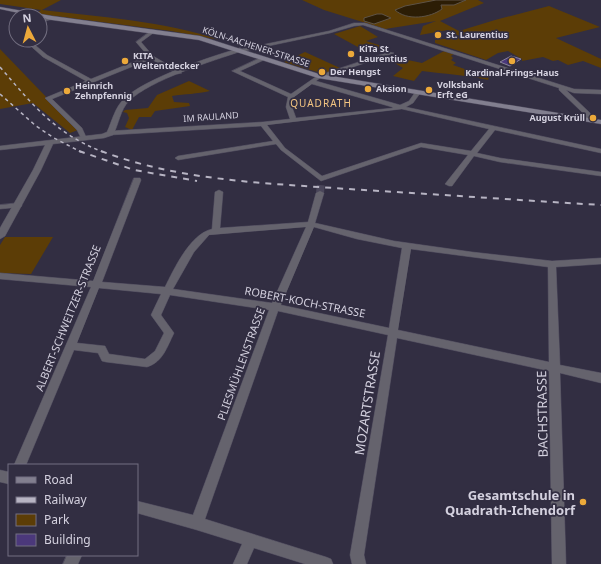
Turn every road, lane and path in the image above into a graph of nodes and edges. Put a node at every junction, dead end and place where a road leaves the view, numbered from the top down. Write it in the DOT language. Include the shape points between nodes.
graph roads {
  1 [pos="0,8"];
  2 [pos="52,18"];
  3 [pos="48,19"];
  4 [pos="154,31"];
  5 [pos="36,48"];
  6 [pos="240,50"];
  7 [pos="391,53"];
  8 [pos="151,57"];
  9 [pos="262,58"];
  10 [pos="179,72"];
  11 [pos="321,77"];
  12 [pos="91,81"];
  13 [pos="312,82"];
  14 [pos="562,87"];
  15 [pos="418,92"];
  16 [pos="601,92"];
  17 [pos="291,96"];
  18 [pos="403,108"];
  19 [pos="293,120"];
  20 [pos="589,120"];
  21 [pos="601,122"];
  22 [pos="263,124"];
  23 [pos="493,128"];
  24 [pos="110,133"];
  25 [pos="84,139"];
  26 [pos="277,142"];
  27 [pos="49,144"];
  28 [pos="0,148"];
  29 [pos="601,151"];
  30 [pos="474,154"];
  31 [pos="178,158"];
  32 [pos="601,174"];
  33 [pos="137,180"];
  34 [pos="449,184"];
  35 [pos="321,185"];
  36 [pos="219,192"];
  37 [pos="18,205"];
  38 [pos="0,208"];
  39 [pos="311,224"];
  40 [pos="216,231"];
  41 [pos="0,236"];
  42 [pos="407,246"];
  43 [pos="601,261"];
  44 [pos="552,264"];
  45 [pos="0,276"];
  46 [pos="97,283"];
  47 [pos="167,291"];
  48 [pos="274,306"];
  49 [pos="393,332"];
  50 [pos="70,346"];
  51 [pos="555,368"];
  52 [pos="601,378"];
  53 [pos="20,464"];
  54 [pos="138,507"];
  55 [pos="197,523"];
  56 [pos="251,539"];
  57 [pos="240,564"];
  58 [pos="326,564"];
  59 [pos="359,564"];
  60 [pos="559,564"];
  1 -- 2 [label="main road, KÖLN-AACHENER-STRASSE"];
  2 -- 3 [label="street"];
  2 -- 4 [label="main road, KÖLN-AACHENER-STRASSE"];
  4 -- 6 [label="main road, KÖLN-AACHENER-STRASSE" via="200,38"];
  4 -- 8 [label="street" via="138,42"];
  5 -- 12 [label="street" via="45,56"];
  6 -- 9 [label="main road, KÖLN-AACHENER-STRASSE"];
  6 -- 10 [label="street"];
  6 -- 14 [label="street" via="331,32 358,24"];
  7 -- 11 [label="street"];
  8 -- 10 [label="street"];
  8 -- 12 [label="street"];
  9 -- 11 [label="main road, KÖLN-AACHENER-STRASSE"];
  9 -- 17 [label="street" via="235,71"];
  10 -- 24 [label="street" via="135,92 127,99"];
  11 -- 13 [label="street"];
  11 -- 15 [label="main road, KÖLN-AACHENER-STRASSE"];
  12 -- 25 [label="street" via="48,98 80,129"];
  13 -- 17 [label="street"];
  13 -- 18 [label="street"];
  14 -- 16 [label="street" via="578,92"];
  14 -- 20 [label="street" via="561,89 588,114"];
  15 -- 18 [label="street"];
  15 -- 20 [label="main road, KÖLN-AACHENER-STRASSE"];
  17 -- 19 [label="street" via="288,107"];
  18 -- 19 [label="street, IM RAULAND"];
  18 -- 23 [label="street"];
  19 -- 22 [label="street, IM RAULAND"];
  20 -- 21 [label="main road, KÖLN-AACHENER-STRASSE"];
  22 -- 24 [label="street, IM RAULAND"];
  22 -- 26 [label="street"];
  23 -- 29 [label="street"];
  23 -- 30 [label="street"];
  24 -- 25 [label="street, IM RAULAND"];
  25 -- 27 [label="street, IM RAULAND"];
  26 -- 31 [label="street"];
  26 -- 35 [label="street"];
  27 -- 28 [label="street, IM RAULAND"];
  27 -- 37 [label="street"];
  30 -- 32 [label="street"];
  30 -- 34 [label="street"];
  30 -- 35 [label="street" via="421,145"];
  33 -- 46 [label="street, ALBERT-SCHWEITZER-STRASSE"];
  35 -- 39 [label="street, PLIESMÜHLENSTRASSE"];
  36 -- 40 [label="street"];
  37 -- 38 [label="street"];
  37 -- 41 [label="street"];
  39 -- 40 [label="street"];
  39 -- 42 [label="street"];
  39 -- 48 [label="street, PLIESMÜHLENSTRASSE"];
  40 -- 47 [label="street" via="205,234 198,241"];
  42 -- 44 [label="street"];
  42 -- 49 [label="street, MOZARTSTRASSE"];
  43 -- 44 [label="street"];
  44 -- 51 [label="street, BACHSTRASSE"];
  45 -- 46 [label="street, ROBERT-KOCH-STRASSE"];
  46 -- 47 [label="street, ROBERT-KOCH-STRASSE"];
  46 -- 50 [label="street, ALBERT-SCHWEITZER-STRASSE"];
  47 -- 48 [label="street, ROBERT-KOCH-STRASSE"];
  47 -- 50 [label="street" via="156,315 169,333 159,354 147,363 106,358 101,349"];
  48 -- 49 [label="street, ROBERT-KOCH-STRASSE"];
  48 -- 55 [label="street, PLIESMÜHLENSTRASSE"];
  49 -- 51 [label="street, ROBERT-KOCH-STRASSE"];
  49 -- 59 [label="street, MOZARTSTRASSE" via="357,555"];
  50 -- 53 [label="street, ALBERT-SCHWEITZER-STRASSE"];
  51 -- 52 [label="street, ROBERT-KOCH-STRASSE"];
  51 -- 60 [label="street, BACHSTRASSE"];
  54 -- 55 [label="street"];
  55 -- 56 [label="street"];
  56 -- 57 [label="street"];
  56 -- 58 [label="street"];
}
